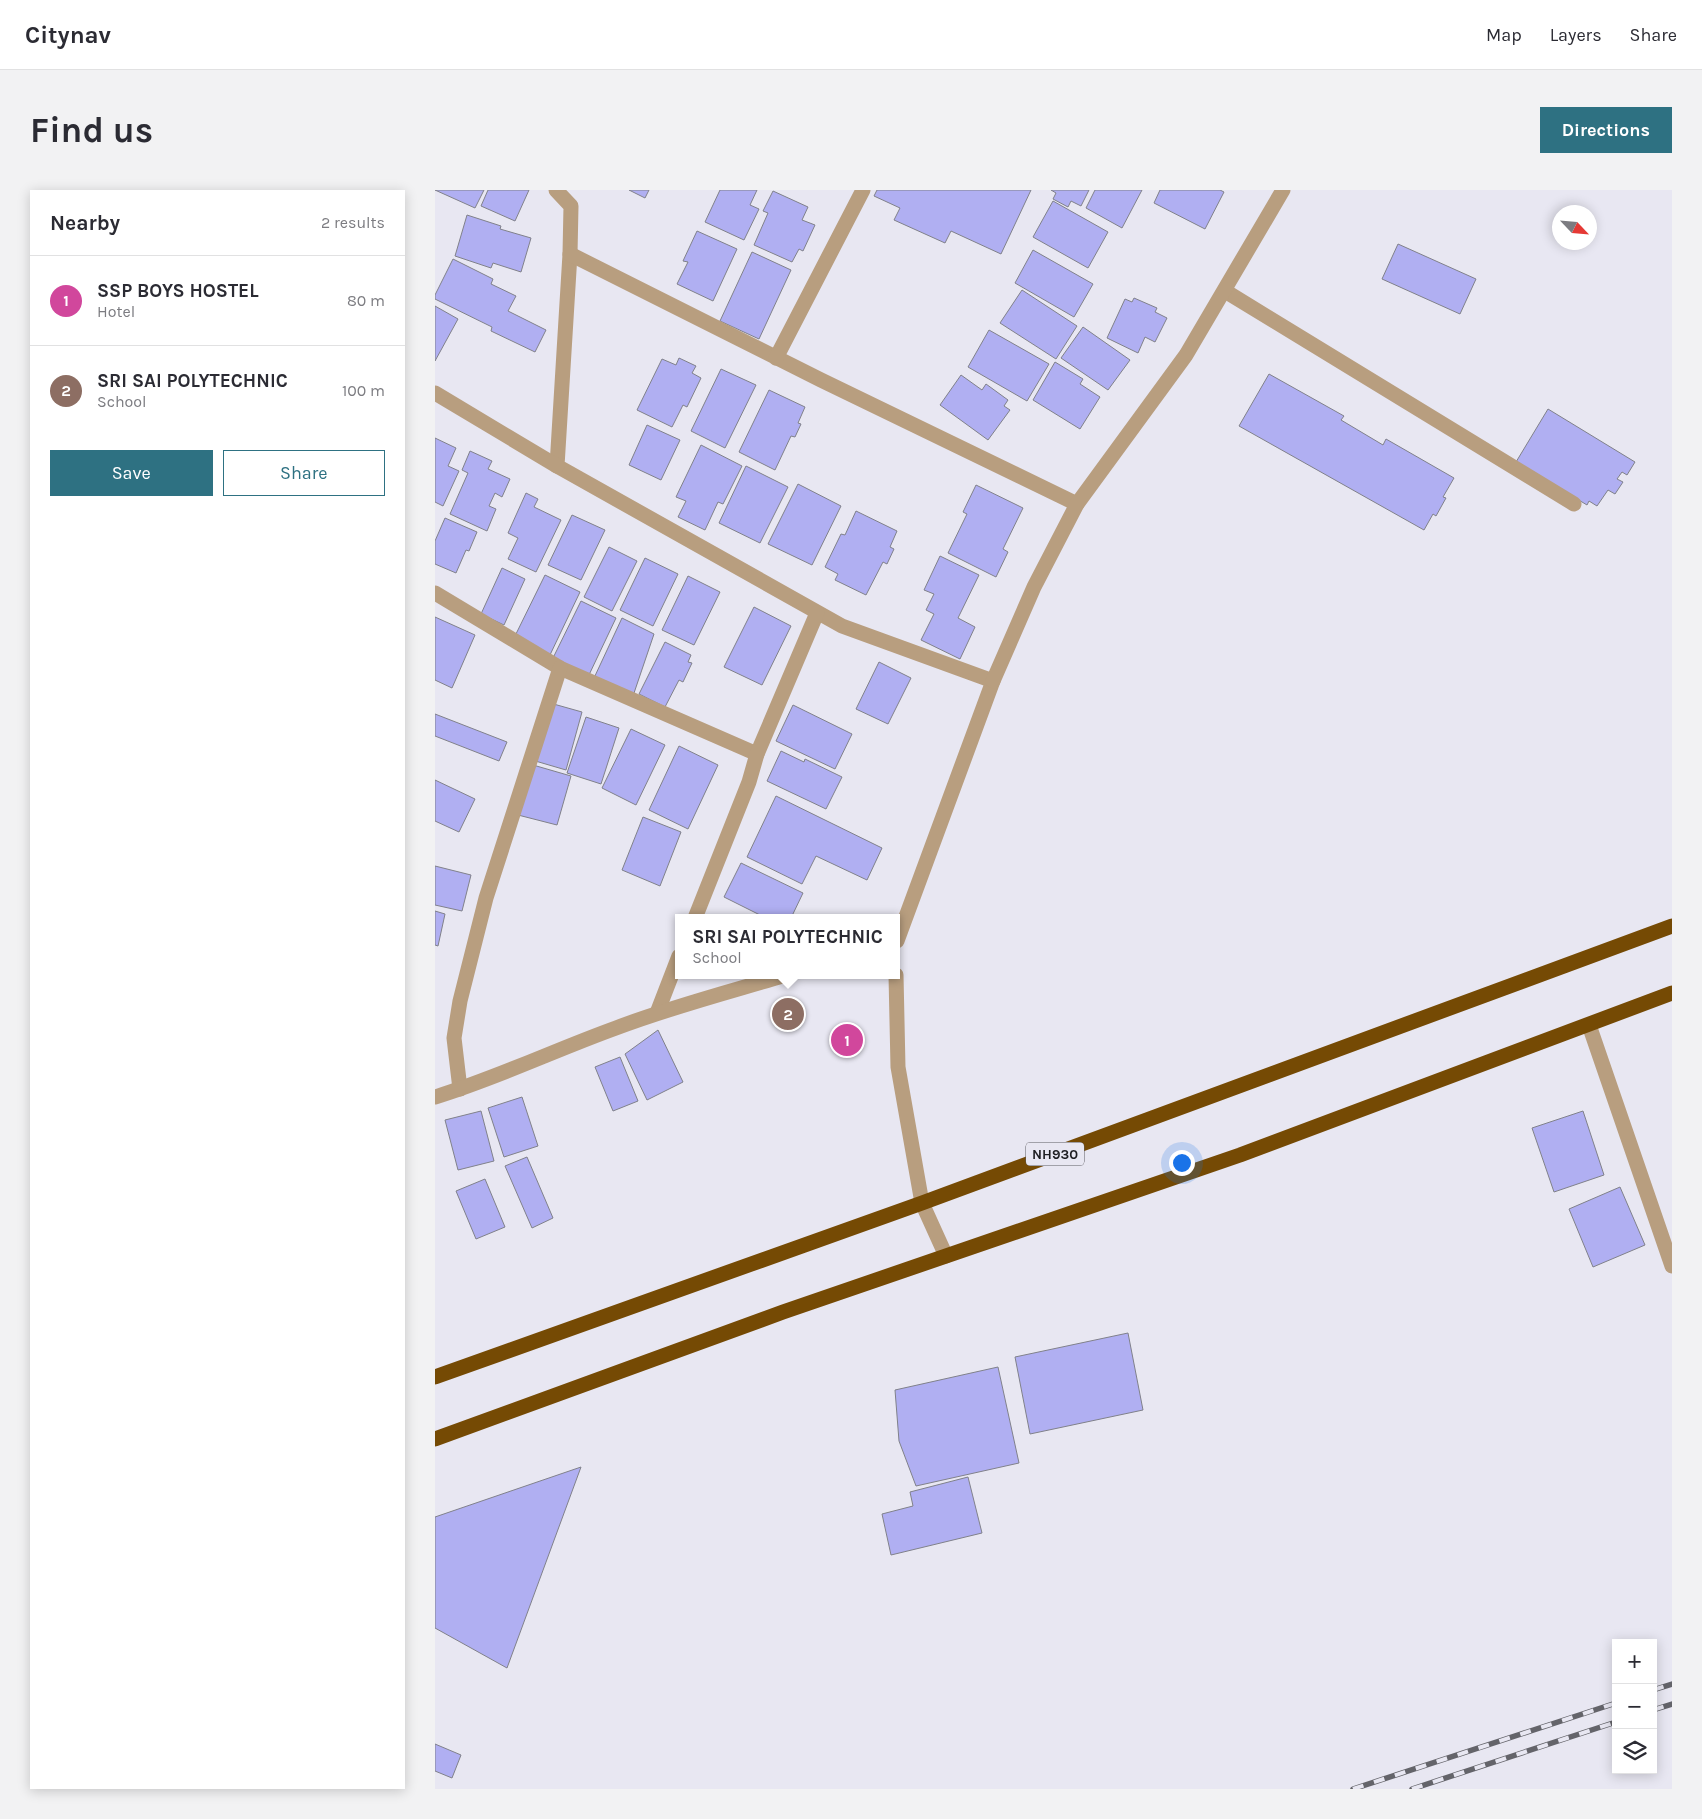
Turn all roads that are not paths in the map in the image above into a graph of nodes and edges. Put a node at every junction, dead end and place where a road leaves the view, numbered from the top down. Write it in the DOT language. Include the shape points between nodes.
graph roads {
  1 [pos="556,190"];
  2 [pos="1283,190"];
  3 [pos="858,192"];
  4 [pos="571,254"];
  5 [pos="1225,291"];
  6 [pos="776,358"];
  7 [pos="435,393"];
  8 [pos="557,466"];
  9 [pos="1077,504"];
  10 [pos="1574,504"];
  11 [pos="435,593"];
  12 [pos="817,613"];
  13 [pos="560,668"];
  14 [pos="993,681"];
  15 [pos="757,754"];
  16 [pos="697,914"];
  17 [pos="1672,926"];
  18 [pos="900,933"];
  19 [pos="675,966"];
  20 [pos="772,979"];
  21 [pos="897,979"];
  22 [pos="1672,993"];
  23 [pos="657,1013"];
  24 [pos="1589,1025"];
  25 [pos="460,1089"];
  26 [pos="435,1098"];
  27 [pos="923,1203"];
  28 [pos="946,1256"];
  29 [pos="1672,1266"];
  30 [pos="435,1377"];
  31 [pos="435,1439"];
  1 -- 4 [label="street" via="571,206"];
  2 -- 5 [label="street"];
  3 -- 6 [label="street"];
  4 -- 6 [label="street"];
  4 -- 8 [label="street"];
  5 -- 9 [label="street" via="1187,355"];
  5 -- 10 [label="street"];
  6 -- 9 [label="street"];
  7 -- 8 [label="street"];
  8 -- 12 [label="street"];
  9 -- 14 [label="street" via="1034,587"];
  11 -- 13 [label="street"];
  12 -- 14 [label="street" via="842,626"];
  12 -- 15 [label="street"];
  13 -- 15 [label="street"];
  13 -- 25 [label="street" via="486,898 460,1001 454,1038"];
  14 -- 18 [label="street"];
  15 -- 16 [label="street"];
  17 -- 27 [label="highway, NH930"];
  19 -- 23 [label="street"];
  20 -- 23 [label="street"];
  21 -- 27 [label="street" via="898,1067"];
  22 -- 24 [label="highway"];
  23 -- 25 [label="street"];
  24 -- 28 [label="highway" via="1240,1155"];
  24 -- 29 [label="street"];
  25 -- 26 [label="street"];
  27 -- 28 [label="street"];
  27 -- 30 [label="highway, NH930"];
  28 -- 31 [label="highway"];
}
